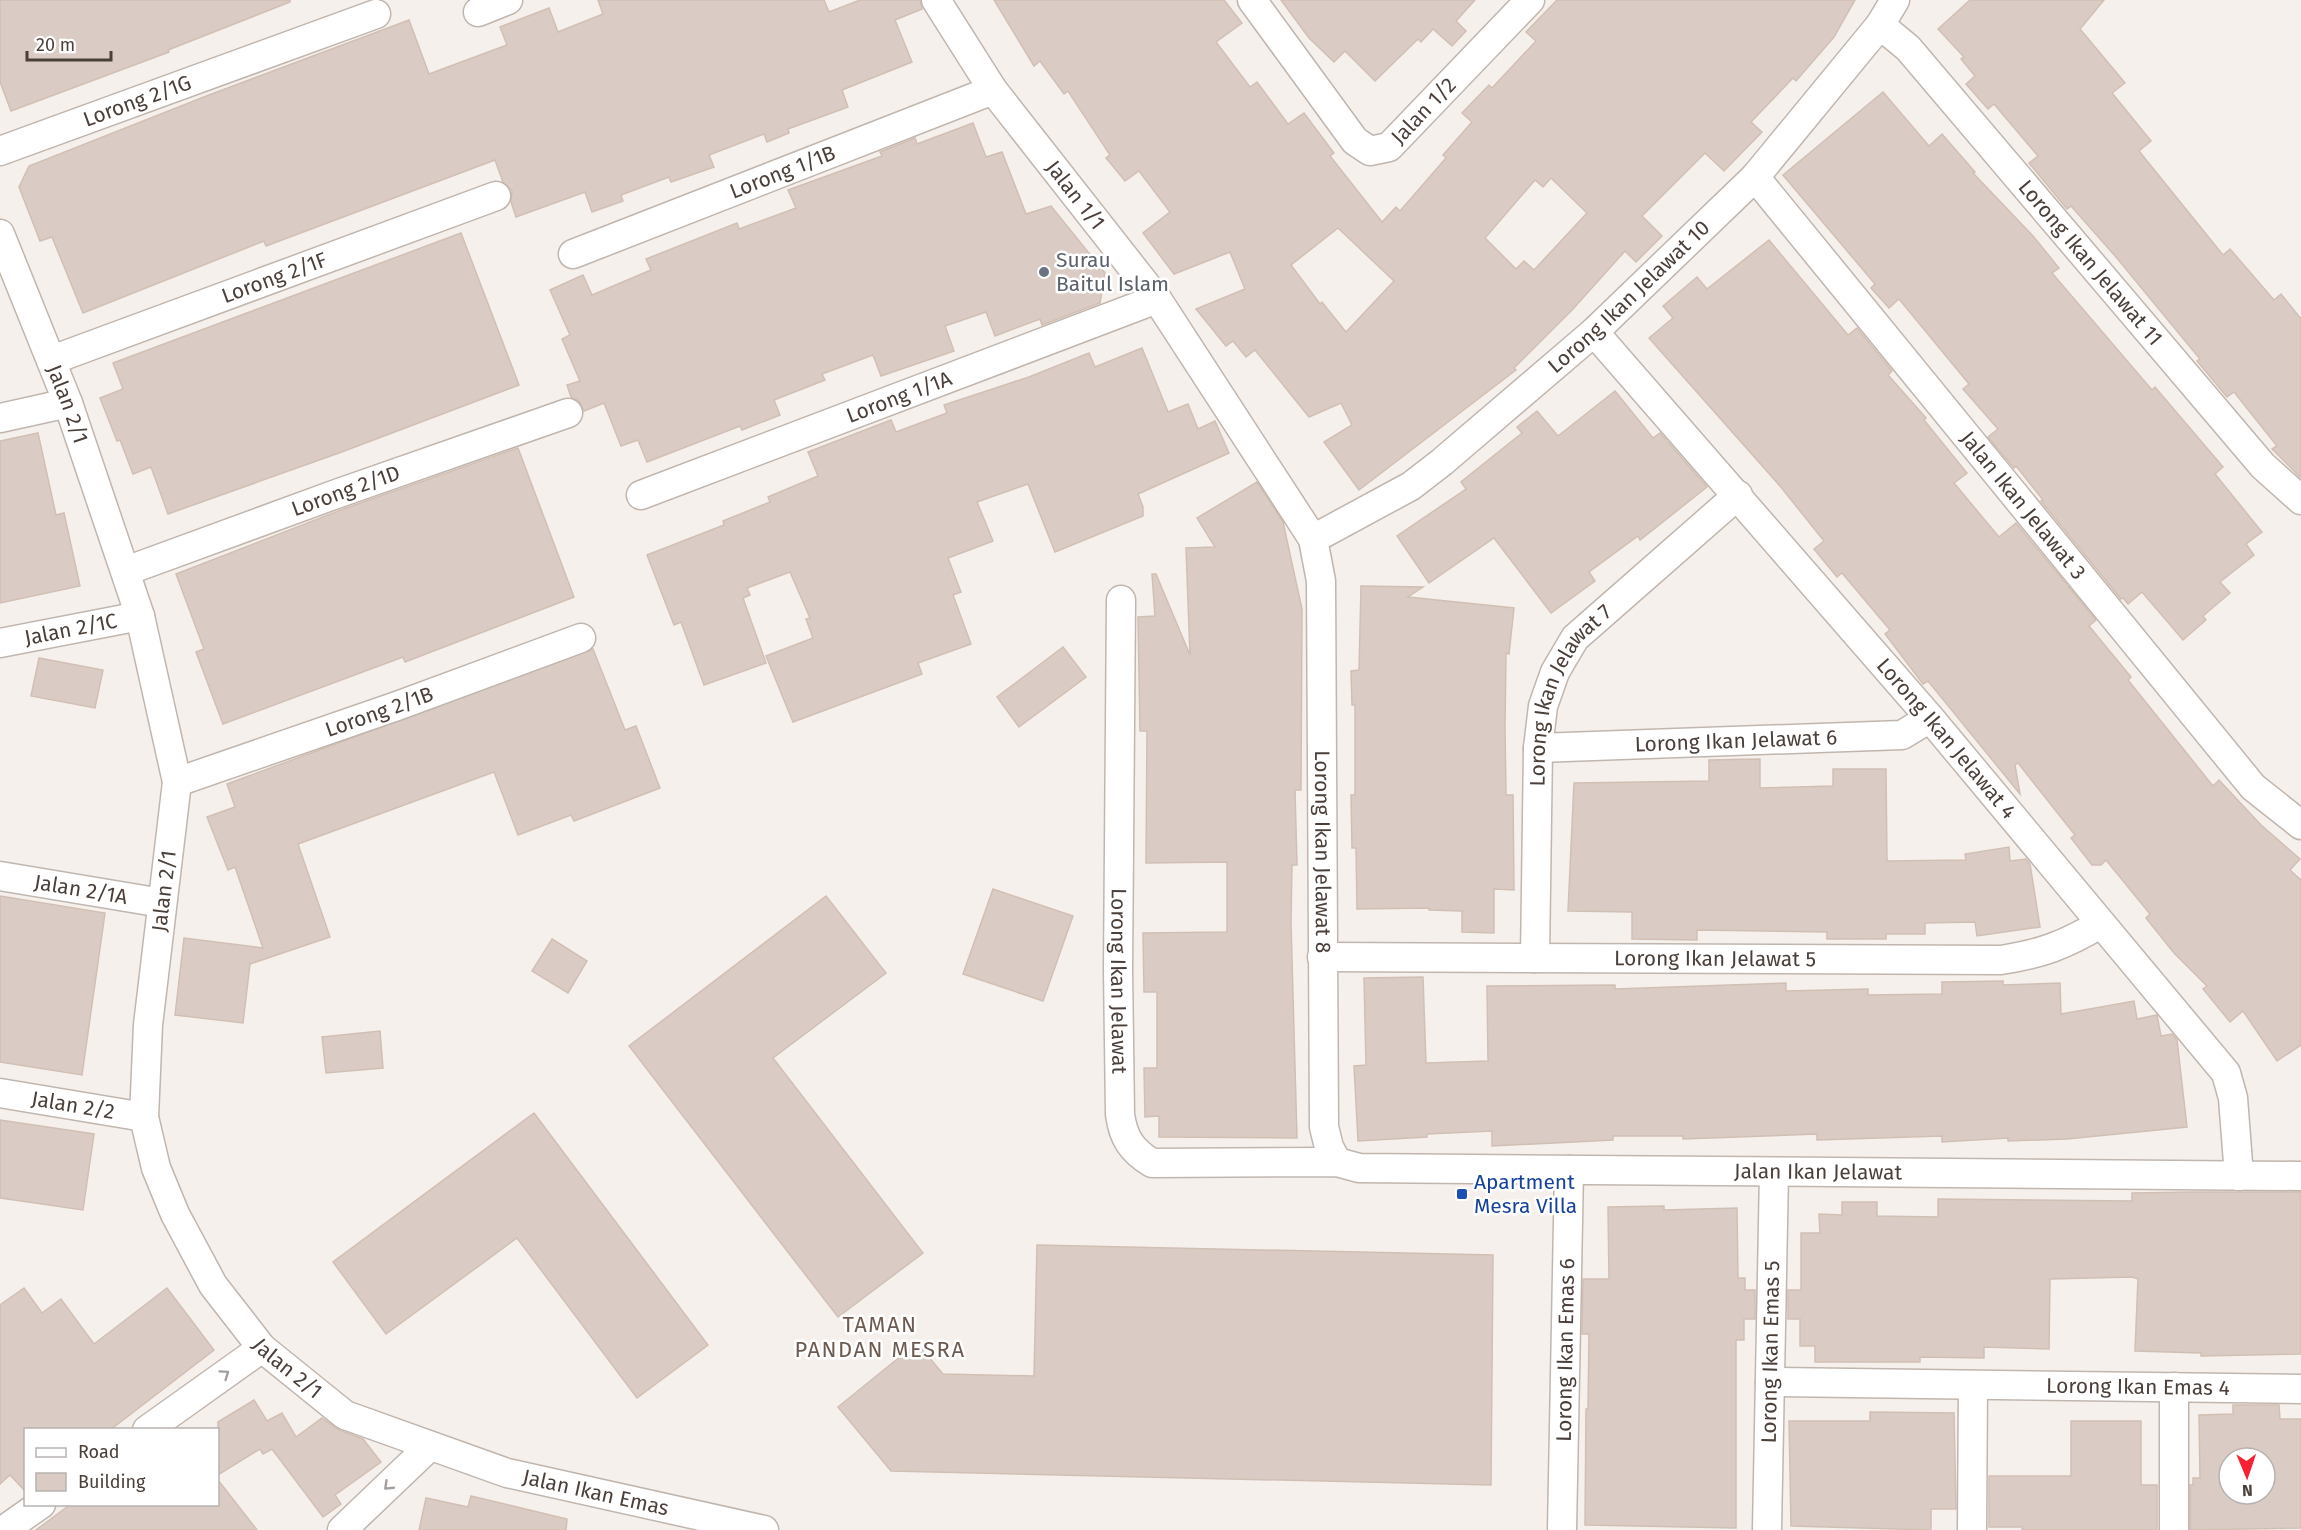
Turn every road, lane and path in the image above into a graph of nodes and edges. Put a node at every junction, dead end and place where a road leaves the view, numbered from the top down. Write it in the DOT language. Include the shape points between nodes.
graph roads {
  1 [pos="508,0"];
  2 [pos="936,0"];
  3 [pos="1252,0"];
  4 [pos="1530,0"];
  5 [pos="1895,0"];
  6 [pos="478,12"];
  7 [pos="376,14"];
  8 [pos="1880,25"];
  9 [pos="993,90"];
  10 [pos="0,151"];
  11 [pos="1755,177"];
  12 [pos="496,196"];
  13 [pos="0,234"];
  14 [pos="573,254"];
  15 [pos="1157,299"];
  16 [pos="1594,332"];
  17 [pos="52,360"];
  18 [pos="68,403"];
  19 [pos="568,413"];
  20 [pos="0,418"];
  21 [pos="641,495"];
  22 [pos="1738,495"];
  23 [pos="2301,500"];
  24 [pos="1313,539"];
  25 [pos="126,571"];
  26 [pos="1121,600"];
  27 [pos="140,616"];
  28 [pos="581,638"];
  29 [pos="0,643"];
  30 [pos="1930,718"];
  31 [pos="1538,748"];
  32 [pos="177,783"];
  33 [pos="2301,825"];
  34 [pos="0,876"];
  35 [pos="162,903"];
  36 [pos="2100,924"];
  37 [pos="1322,957"];
  38 [pos="1535,958"];
  39 [pos="0,1093"];
  40 [pos="144,1117"];
  41 [pos="1337,1162"];
  42 [pos="1569,1170"];
  43 [pos="1774,1172"];
  44 [pos="2239,1176"];
  45 [pos="2301,1176"];
  46 [pos="262,1348"];
  47 [pos="1770,1383"];
  48 [pos="1972,1385"];
  49 [pos="2174,1387"];
  50 [pos="2301,1389"];
  51 [pos="150,1428"];
  52 [pos="430,1446"];
  53 [pos="37,1506"];
  54 [pos="4,1530"];
  55 [pos="342,1530"];
  56 [pos="764,1530"];
  57 [pos="1562,1530"];
  58 [pos="1767,1530"];
  59 [pos="1971,1530"];
  60 [pos="2174,1530"];
  1 -- 6 [label="street"];
  2 -- 9 [label="street, Jalan 1/1"];
  3 -- 4 [label="street, Jalan 1/2" via="1355,141 1370,151 1389,147"];
  5 -- 8 [label="street, Lorong Ikan Jelawat 10"];
  7 -- 10 [label="street, Lorong 2/1G"];
  8 -- 11 [label="street, Lorong Ikan Jelawat 10"];
  8 -- 23 [label="street, Lorong Ikan Jelawat 11" via="1908,48 2263,465"];
  9 -- 14 [label="street, Lorong 1/1B"];
  9 -- 15 [label="street, Jalan 1/1"];
  11 -- 16 [label="street, Lorong Ikan Jelawat 10"];
  11 -- 33 [label="street, Jalan Ikan Jelawat 3" via="2253,787"];
  12 -- 17 [label="street, Lorong 2/1F"];
  13 -- 17 [label="street, Jalan 2/1"];
  15 -- 21 [label="street, Lorong 1/1A"];
  15 -- 24 [label="street, Jalan 1/1"];
  16 -- 22 [label="street, Lorong Ikan Jelawat 4"];
  16 -- 24 [label="street, Lorong Ikan Jelawat 10" via="1411,486"];
  17 -- 18 [label="street, Jalan 2/1"];
  18 -- 20 [label="street"];
  18 -- 25 [label="street, Jalan 2/1"];
  19 -- 25 [label="street, Lorong 2/1D"];
  22 -- 30 [label="street, Lorong Ikan Jelawat 4"];
  22 -- 31 [label="street, Lorong Ikan Jelawat 7" via="1575,638 1555,672 1543,706"];
  24 -- 37 [label="street, Lorong Ikan Jelawat 8" via="1322,581"];
  25 -- 27 [label="street, Jalan 2/1"];
  26 -- 41 [label="street, Lorong Ikan Jelawat" via="1118,970 1122,1131 1138,1155 1152,1163"];
  27 -- 29 [label="street, Jalan 2/1C"];
  27 -- 32 [label="street, Jalan 2/1"];
  28 -- 32 [label="street, Lorong 2/1B"];
  30 -- 31 [label="street, Lorong Ikan Jelawat 6" via="1902,735"];
  30 -- 36 [label="street, Lorong Ikan Jelawat 4"];
  31 -- 38 [label="street, Lorong Ikan Jelawat 7"];
  32 -- 35 [label="street, Jalan 2/1"];
  34 -- 35 [label="street, Jalan 2/1A"];
  35 -- 40 [label="street, Jalan 2/1" via="148,1025"];
  36 -- 38 [label="street, Lorong Ikan Jelawat 5" via="2067,944 2036,955 2001,960"];
  36 -- 44 [label="street, Lorong Ikan Jelawat 4" via="2226,1073 2235,1116"];
  37 -- 38 [label="street, Lorong Ikan Jelawat 5"];
  37 -- 41 [label="street, Lorong Ikan Jelawat 8" via="1324,1127"];
  39 -- 40 [label="street, Jalan 2/2"];
  40 -- 46 [label="street, Jalan 2/1" via="156,1168 175,1214 213,1286"];
  41 -- 42 [label="street, Jalan Ikan Jelawat" via="1359,1168"];
  42 -- 43 [label="street, Jalan Ikan Jelawat"];
  42 -- 57 [label="street, Lorong Ikan Emas 6"];
  43 -- 44 [label="street, Jalan Ikan Jelawat"];
  43 -- 47 [label="street, Lorong Ikan Emas 5"];
  44 -- 45 [label="street, Jalan Ikan Jelawat"];
  51 -- 46 [label="street, one-way"];
  46 -- 52 [label="street, Jalan 2/1" via="345,1414"];
  47 -- 48 [label="street, Lorong Ikan Emas 4"];
  47 -- 58 [label="street, Lorong Ikan Emas 5"];
  48 -- 49 [label="street, Lorong Ikan Emas 4"];
  48 -- 59 [label="street"];
  49 -- 50 [label="street, Lorong Ikan Emas 4"];
  49 -- 60 [label="street"];
  52 -- 55 [label="street, one-way"];
  52 -- 56 [label="street, Jalan Ikan Emas" via="507,1473"];
  53 -- 54 [label="street"];
}
